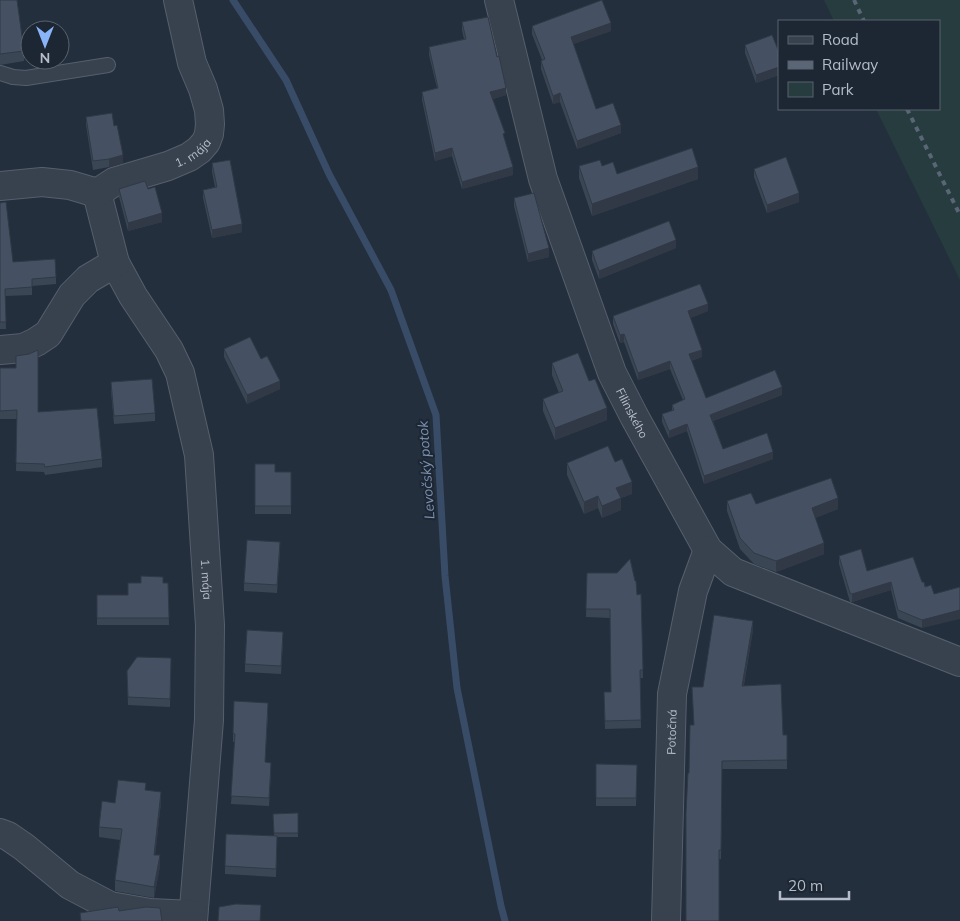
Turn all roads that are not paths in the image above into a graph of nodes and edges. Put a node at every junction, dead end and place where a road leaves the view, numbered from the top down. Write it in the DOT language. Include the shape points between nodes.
graph roads {
  1 [pos="178,0"];
  2 [pos="498,0"];
  3 [pos="108,65"];
  4 [pos="0,74"];
  5 [pos="0,186"];
  6 [pos="97,193"];
  7 [pos="115,263"];
  8 [pos="0,350"];
  9 [pos="708,550"];
  10 [pos="960,662"];
  11 [pos="0,833"];
  12 [pos="193,918"];
  13 [pos="666,921"];
  1 -- 6 [label="street, 1. mája" via="192,63 209,110 206,142 189,157 114,182"];
  2 -- 9 [label="street, Filinského" via="543,179 612,373"];
  3 -- 4 [label="lane" via="26,78"];
  5 -- 6 [label="street" via="42,182 70,185"];
  6 -- 7 [label="street, 1. mája"];
  7 -- 8 [label="street" via="88,279 72,294 48,334 23,348"];
  7 -- 12 [label="street, 1. mája" via="180,373 199,455 210,625 209,720"];
  9 -- 10 [label="street, Filinského" via="733,572"];
  9 -- 13 [label="street, Potočná" via="693,591 672,694"];
  11 -- 12 [label="street, 1. mája" via="24,847 70,885 110,906"];
}
